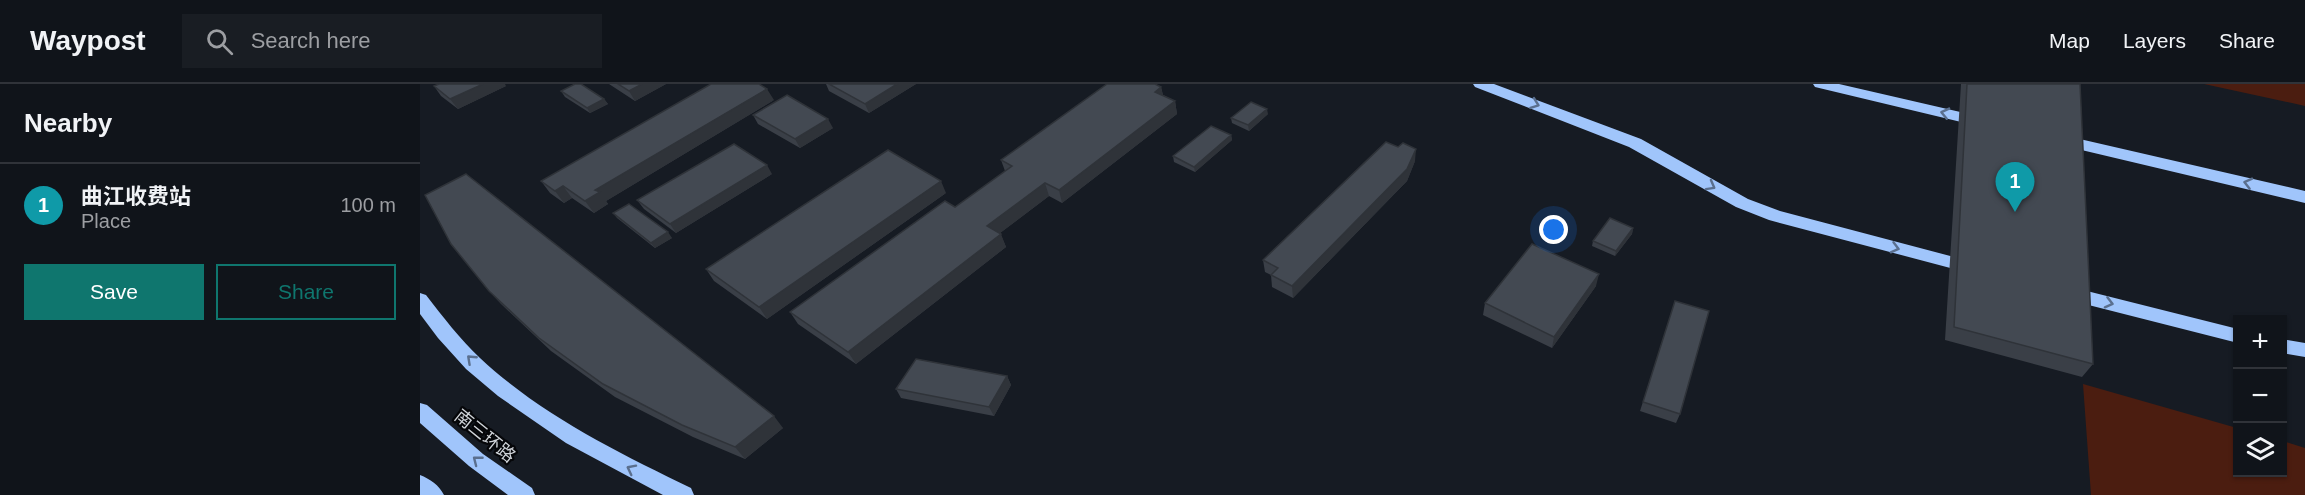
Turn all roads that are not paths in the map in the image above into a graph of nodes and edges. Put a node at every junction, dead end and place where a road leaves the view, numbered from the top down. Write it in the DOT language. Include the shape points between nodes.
graph roads {
  1 [pos="1480,84"];
  2 [pos="1820,84"];
  3 [pos="2002,127"];
  4 [pos="2046,137"];
  5 [pos="2305,197"];
  6 [pos="1991,273"];
  7 [pos="2047,287"];
  8 [pos="420,300"];
  9 [pos="2233,335"];
  10 [pos="2287,347"];
  11 [pos="2305,350"];
  12 [pos="420,411"];
  13 [pos="420,484"];
  14 [pos="433,495"];
  15 [pos="524,495"];
  16 [pos="683,495"];
  1 -- 6 [label="highway, one-way" via="1635,143 1764,212"];
  3 -- 2 [label="highway, one-way"];
  5 -- 4 [label="highway, one-way"];
  7 -- 9 [label="highway, one-way"];
  16 -- 8 [label="highway, one-way" via="560,431 505,391 457,346"];
  10 -- 11 [label="highway"];
  15 -- 12 [label="highway, 南三环路, one-way"];
  13 -- 14 [label="highway"];
}
